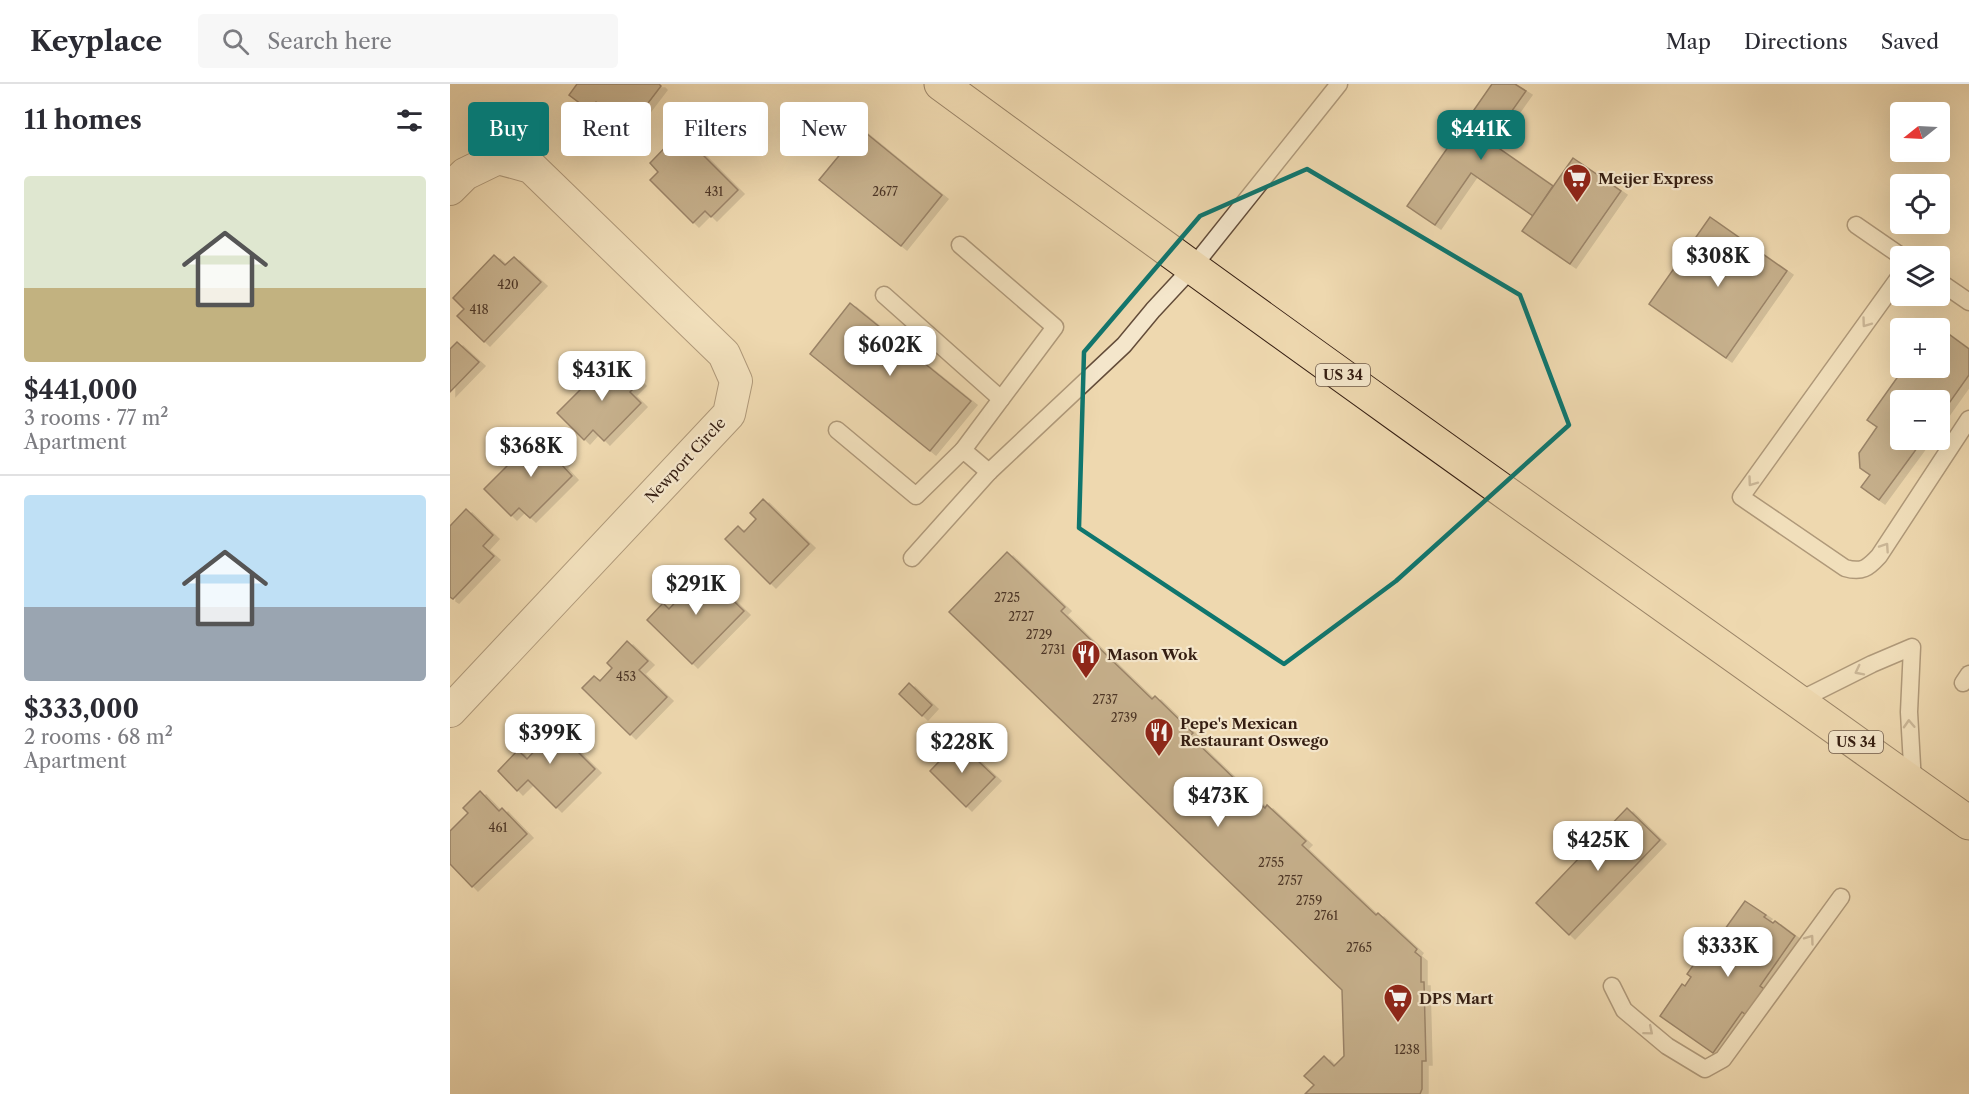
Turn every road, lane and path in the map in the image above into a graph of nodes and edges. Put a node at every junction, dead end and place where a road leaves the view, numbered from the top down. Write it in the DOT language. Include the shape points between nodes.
graph roads {
  1 [pos="941,84"];
  2 [pos="1339,84"];
  3 [pos="450,189"];
  4 [pos="1856,225"];
  5 [pos="960,245"];
  6 [pos="1890,248"];
  7 [pos="1192,268"];
  8 [pos="1950,289"];
  9 [pos="1890,290"];
  10 [pos="884,295"];
  11 [pos="1969,302"];
  12 [pos="1002,399"];
  13 [pos="1969,420"];
  14 [pos="837,430"];
  15 [pos="963,450"];
  16 [pos="989,472"];
  17 [pos="912,558"];
  18 [pos="1798,701"];
  19 [pos="450,711"];
  20 [pos="1913,783"];
  21 [pos="1969,823"];
  22 [pos="1841,897"];
  23 [pos="1612,987"];
  1 -- 7 [label="main road, US 34"];
  2 -- 7 [label="lane"];
  3 -- 19 [label="street, Newport Circle" via="465,174 498,158 531,167 724,354 736,381 729,414"];
  4 -- 6 [label="lane"];
  5 -- 12 [label="lane" via="1055,327"];
  7 -- 16 [label="lane" via="1124,345"];
  7 -- 18 [label="main road, US 34"];
  8 -- 11 [label="lane"];
  9 -- 13 [label="lane, one-way" via="1741,496 1845,568 1856,571 1871,565 1879,555"];
  10 -- 12 [label="lane"];
  12 -- 15 [label="lane"];
  14 -- 15 [label="lane" via="916,496"];
  15 -- 16 [label="lane"];
  16 -- 17 [label="lane"];
  18 -- 20 [label="main road, US 34"];
  20 -- 18 [label="lane, one-way" via="1909,712 1912,647"];
  20 -- 21 [label="main road, US 34"];
  23 -- 22 [label="lane, one-way" via="1624,1010 1667,1046 1705,1068 1723,1059"];
}
